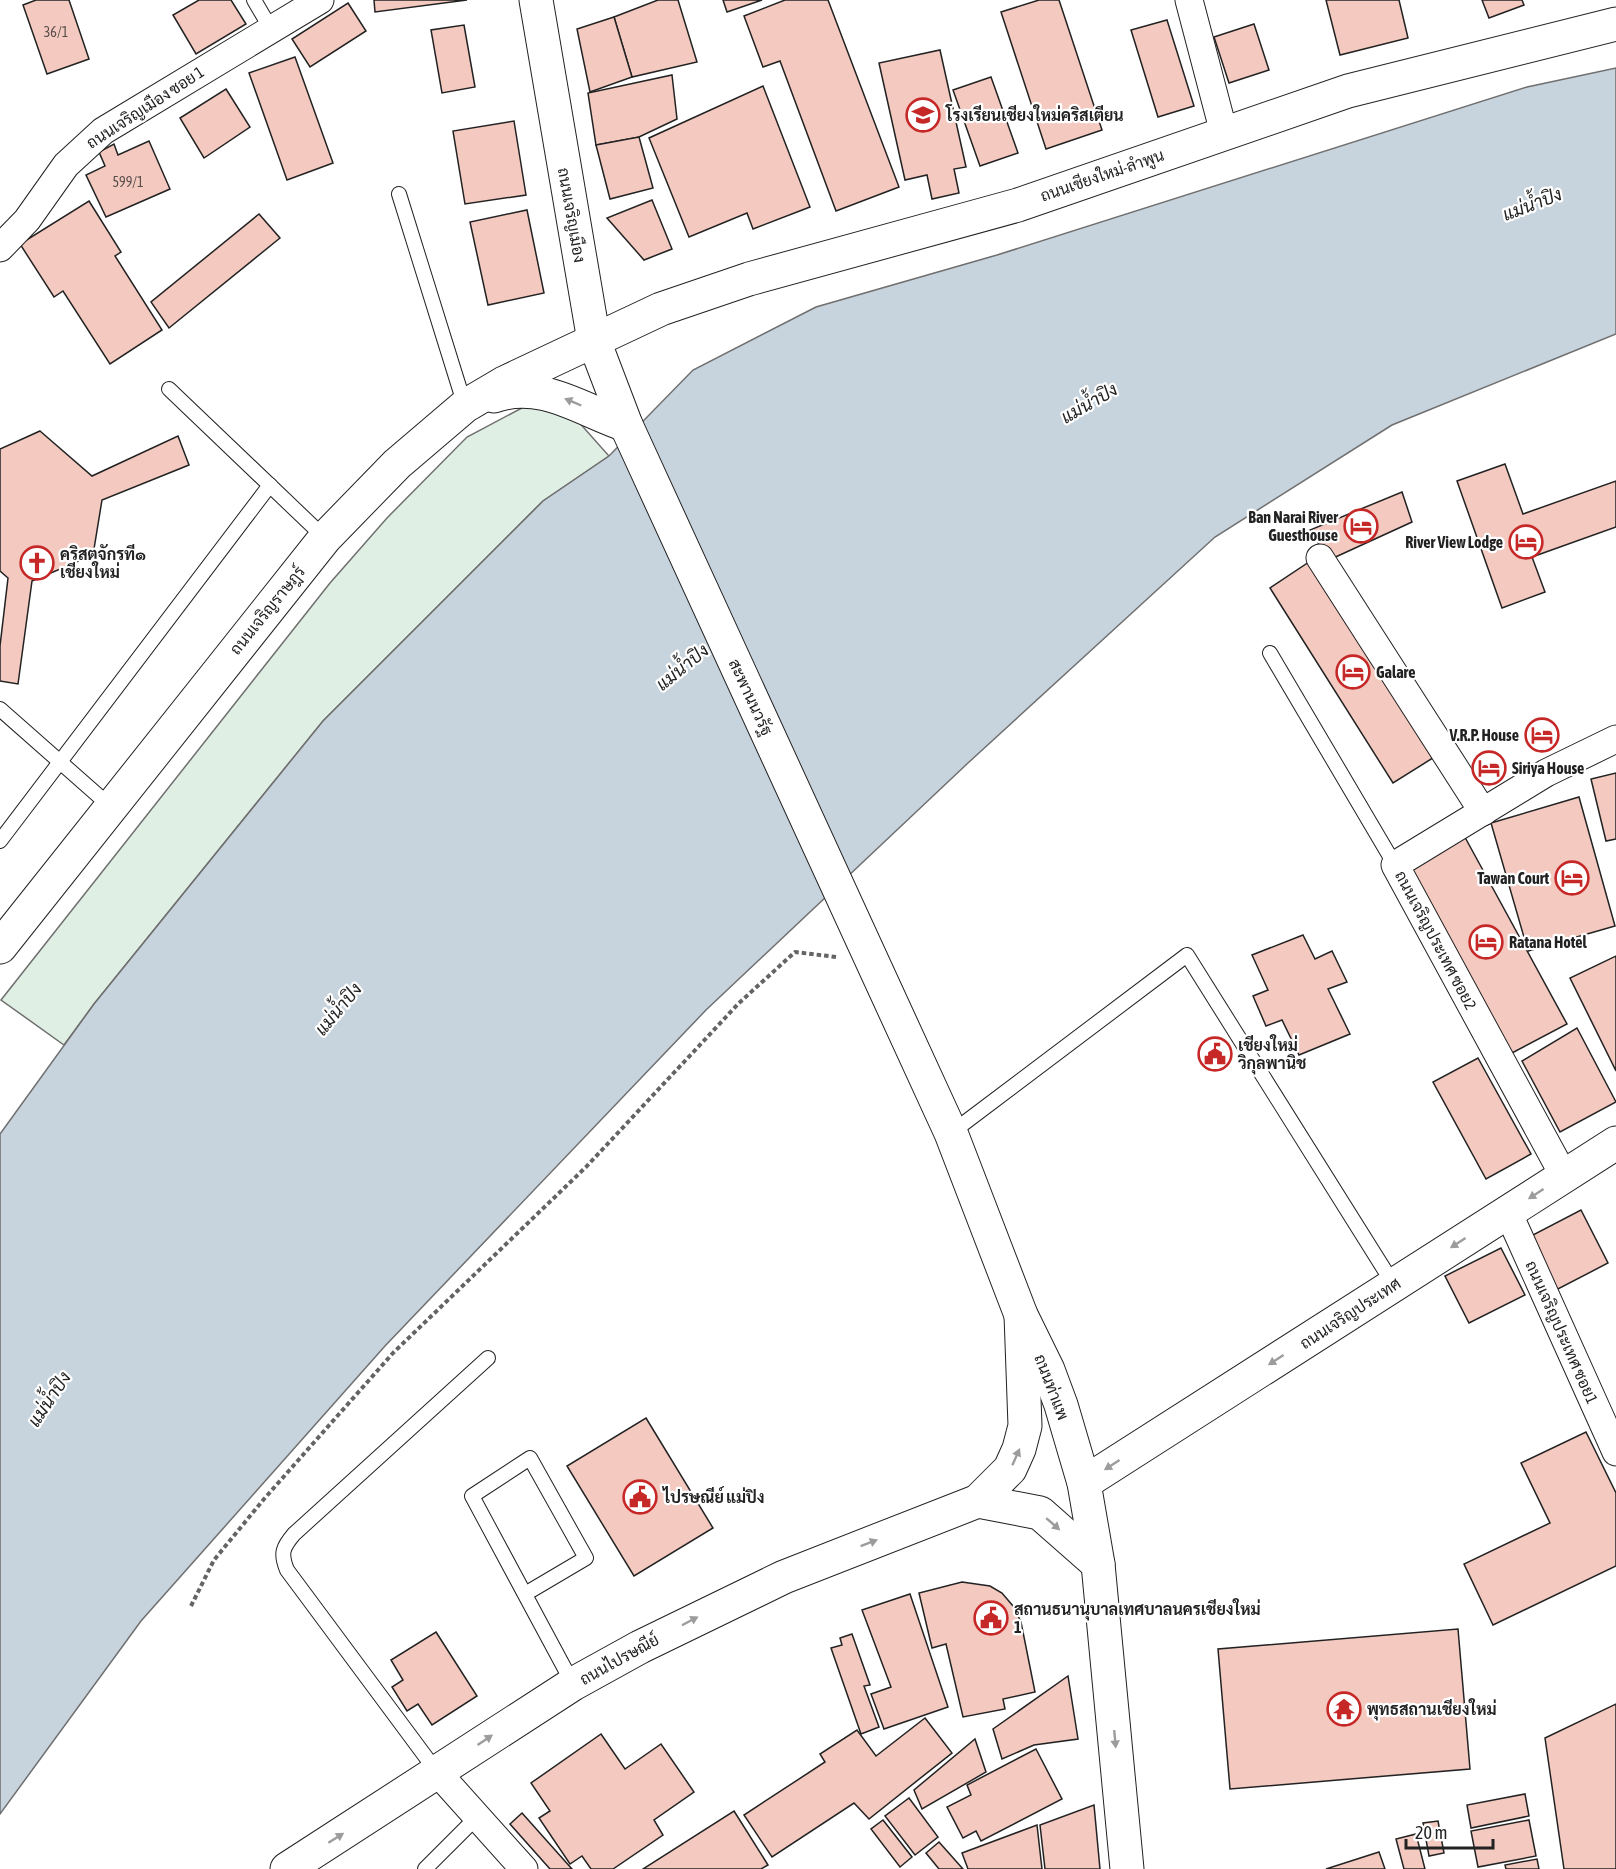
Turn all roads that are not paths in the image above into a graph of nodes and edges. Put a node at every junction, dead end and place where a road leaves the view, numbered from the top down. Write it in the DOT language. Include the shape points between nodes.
graph roads {
  1 [pos="254,0"];
  2 [pos="320,0"];
  3 [pos="536,0"];
  4 [pos="1189,0"];
  5 [pos="1616,24"];
  6 [pos="271,29"];
  7 [pos="1224,132"];
  8 [pos="399,194"];
  9 [pos="0,248"];
  10 [pos="594,341"];
  11 [pos="169,389"];
  12 [pos="465,406"];
  13 [pos="626,425"];
  14 [pos="270,485"];
  15 [pos="325,537"];
  16 [pos="1320,558"];
  17 [pos="1270,653"];
  18 [pos="0,710"];
  19 [pos="1616,738"];
  20 [pos="59,761"];
  21 [pos="110,806"];
  22 [pos="1483,812"];
  23 [pos="0,841"];
  24 [pos="1395,866"];
  25 [pos="0,947"];
  26 [pos="867,949"];
  27 [pos="951,1133"];
  28 [pos="1616,1143"];
  29 [pos="1564,1176"];
  30 [pos="1508,1212"];
  31 [pos="1394,1285"];
  32 [pos="1021,1315"];
  33 [pos="488,1358"];
  34 [pos="1616,1452"];
  35 [pos="1084,1483"];
  36 [pos="978,1501"];
  37 [pos="1098,1564"];
  38 [pos="525,1594"];
  39 [pos="573,1684"];
  40 [pos="436,1772"];
  41 [pos="476,1818"];
  42 [pos="287,1869"];
  43 [pos="424,1869"];
  44 [pos="524,1869"];
  45 [pos="1127,1869"];
  1 -- 6 [label="lane"];
  2 -- 6 [label="street, ถนนเจริญเมือง ซอย 1"];
  3 -- 10 [label="main road, ถนนเจริญเมือง"];
  4 -- 7 [label="street"];
  5 -- 7 [label="main road, ถนนเชียงใหม่-ลำพูน" via="1348,91"];
  6 -- 9 [label="street, ถนนเจริญเมือง ซอย 1" via="83,146 27,220"];
  7 -- 10 [label="main road, ถนนเชียงใหม่-ลำพูน" via="1018,205 749,279 661,309"];
  8 -- 12 [label="lane"];
  10 -- 12 [label="main road, ถนนเจริญราษฎร์"];
  10 -- 13 [label="main road, ถนนเจริญเมือง"];
  11 -- 14 [label="lane"];
  13 -- 12 [label="main road, one-way" via="561,397 530,391 501,393"];
  12 -- 15 [label="main road, ถนนเจริญราษฎร์" via="397,464"];
  13 -- 26 [label="main road, สะพานนวรัฐ"];
  14 -- 15 [label="lane"];
  14 -- 20 [label="lane"];
  15 -- 21 [label="main road, ถนนเจริญราษฎร์"];
  16 -- 22 [label="street"];
  17 -- 24 [label="lane"];
  18 -- 20 [label="lane"];
  19 -- 22 [label="street, ถนนเจริญประเทศ ซอย2" via="1546,773"];
  20 -- 21 [label="lane"];
  20 -- 23 [label="lane"];
  21 -- 25 [label="main road, ถนนเจริญราษฎร์"];
  22 -- 24 [label="street, ถนนเจริญประเทศ ซอย2"];
  24 -- 29 [label="street, ถนนเจริญประเทศ ซอย2"];
  26 -- 27 [label="main road, ถนนท่าแพ"];
  27 -- 31 [label="lane" via="1187,955"];
  27 -- 32 [label="main road, ถนนท่าแพ"];
  28 -- 29 [label="main road, ถนนเจริญประเทศ"];
  29 -- 30 [label="main road, ถนนเจริญประเทศ, one-way"];
  30 -- 31 [label="main road, ถนนเจริญประเทศ, one-way"];
  30 -- 34 [label="street, ถนนเจริญประเทศ ซอย1"];
  31 -- 35 [label="main road, ถนนเจริญประเทศ, one-way"];
  32 -- 35 [label="main road, ถนนท่าแพ" via="1058,1396"];
  36 -- 32 [label="main road, ถนนไปรษณีย์, one-way" via="1010,1469 1025,1426"];
  33 -- 40 [label="lane" via="283,1548 286,1570"];
  35 -- 37 [label="main road, ถนนท่าแพ"];
  36 -- 37 [label="main road, one-way" via="1040,1513"];
  39 -- 36 [label="main road, ถนนไปรษณีย์, one-way" via="705,1613 784,1577"];
  37 -- 45 [label="main road, ถนนท่าแพ, one-way"];
  38 -- 38 [label="lane" via="472,1496 530,1458 586,1557"];
  38 -- 39 [label="lane"];
  40 -- 39 [label="main road, ถนนไปรษณีย์, one-way"];
  40 -- 41 [label="street"];
  42 -- 40 [label="main road, ถนนไปรษณีย์, one-way"];
  41 -- 43 [label="lane"];
  41 -- 44 [label="street"];
}
